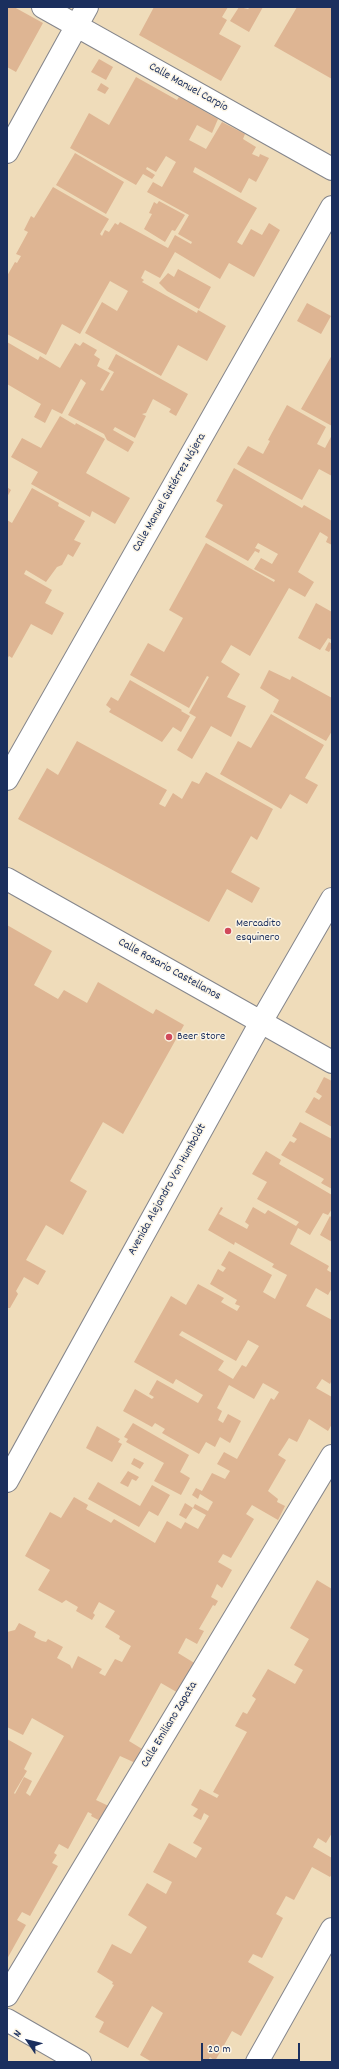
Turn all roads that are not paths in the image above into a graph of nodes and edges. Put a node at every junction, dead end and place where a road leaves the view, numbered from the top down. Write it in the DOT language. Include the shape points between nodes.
graph roads {
  1 [pos="43,7"];
  2 [pos="87,7"];
  3 [pos="77,26"];
  4 [pos="7,152"];
  5 [pos="332,169"];
  6 [pos="332,207"];
  7 [pos="7,779"];
  8 [pos="7,879"];
  9 [pos="332,899"];
  10 [pos="261,1022"];
  11 [pos="332,1062"];
  12 [pos="332,1456"];
  13 [pos="7,1481"];
  14 [pos="332,1929"];
  15 [pos="7,1995"];
  16 [pos="7,2020"];
  17 [pos="80,2062"];
  18 [pos="257,2062"];
  1 -- 3 [label="street, Calle Manuel Carpio"];
  2 -- 3 [label="street"];
  3 -- 4 [label="street"];
  3 -- 5 [label="street, Calle Manuel Carpio"];
  6 -- 7 [label="street, Calle Manuel Gutiérrez Nájera"];
  8 -- 10 [label="street, Calle Rosario Castellanos"];
  9 -- 10 [label="street, Avenida Alejandro Von Humboldt"];
  10 -- 11 [label="street, Calle Rosario Castellanos"];
  10 -- 13 [label="street, Avenida Alejandro Von Humboldt"];
  12 -- 15 [label="street, Calle Emiliano Zapata"];
  14 -- 18 [label="street"];
  16 -- 17 [label="street"];
}
